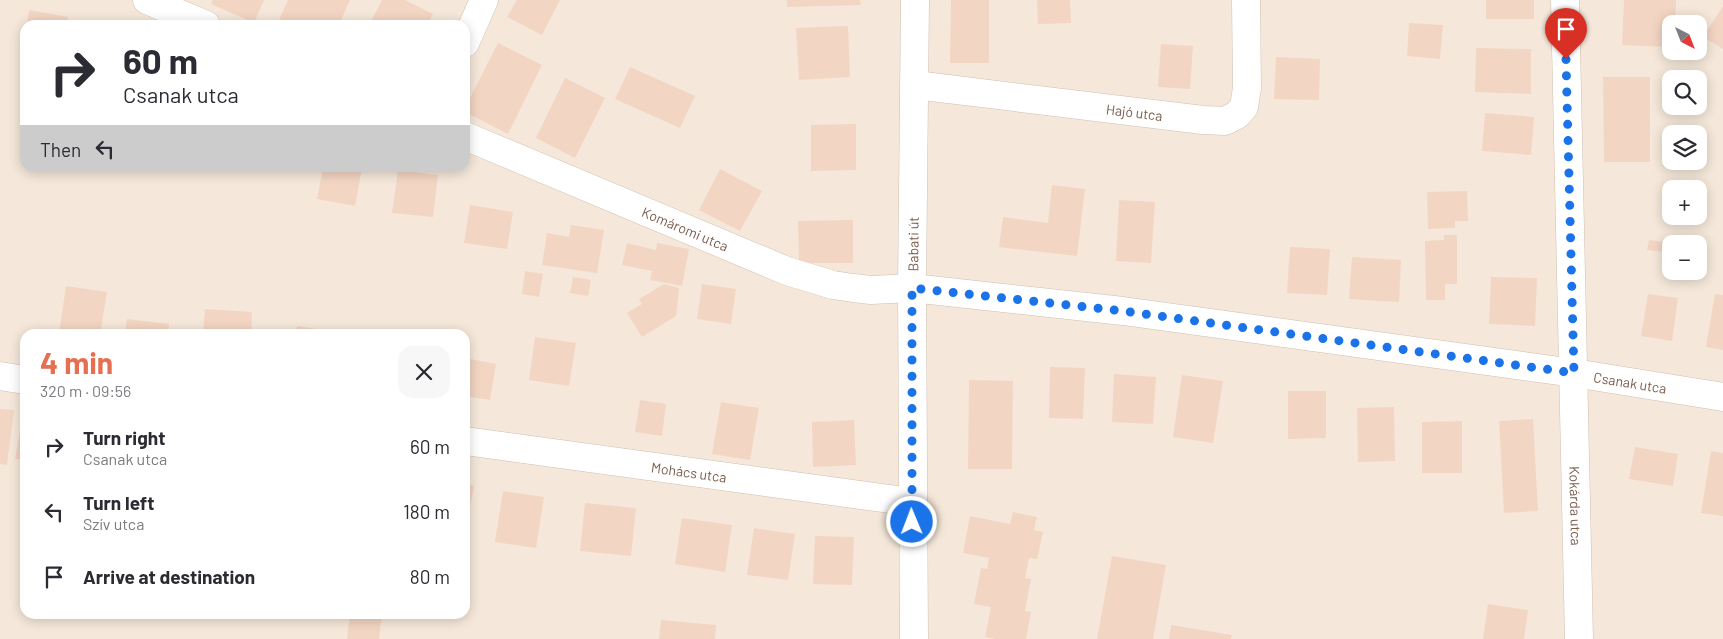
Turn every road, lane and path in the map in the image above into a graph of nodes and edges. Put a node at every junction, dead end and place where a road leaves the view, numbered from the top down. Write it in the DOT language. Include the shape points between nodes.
graph roads {
  1 [pos="147,0"];
  2 [pos="484,0"];
  3 [pos="915,0"];
  4 [pos="1246,0"];
  5 [pos="1565,0"];
  6 [pos="194,20"];
  7 [pos="470,32"];
  8 [pos="915,85"];
  9 [pos="470,138"];
  10 [pos="912,288"];
  11 [pos="1574,373"];
  12 [pos="0,376"];
  13 [pos="20,379"];
  14 [pos="1723,397"];
  15 [pos="470,442"];
  16 [pos="912,502"];
  17 [pos="914,639"];
  18 [pos="1579,639"];
  1 -- 6 [label="street"];
  2 -- 7 [label="street"];
  3 -- 8 [label="street, Babati út"];
  4 -- 8 [label="street, Hajó utca" via="1247,88 1244,107 1225,121"];
  5 -- 11 [label="street, Kokárda utca"];
  8 -- 10 [label="street, Babati út"];
  9 -- 10 [label="street, Komáromi utca" via="808,278 871,290"];
  10 -- 11 [label="street, Csanak utca" via="1123,311"];
  10 -- 16 [label="street, Babati út"];
  11 -- 14 [label="street, Csanak utca"];
  11 -- 18 [label="street, Kokárda utca"];
  12 -- 13 [label="street"];
  15 -- 16 [label="street, Mohács utca"];
  16 -- 17 [label="street, Babati út"];
}
